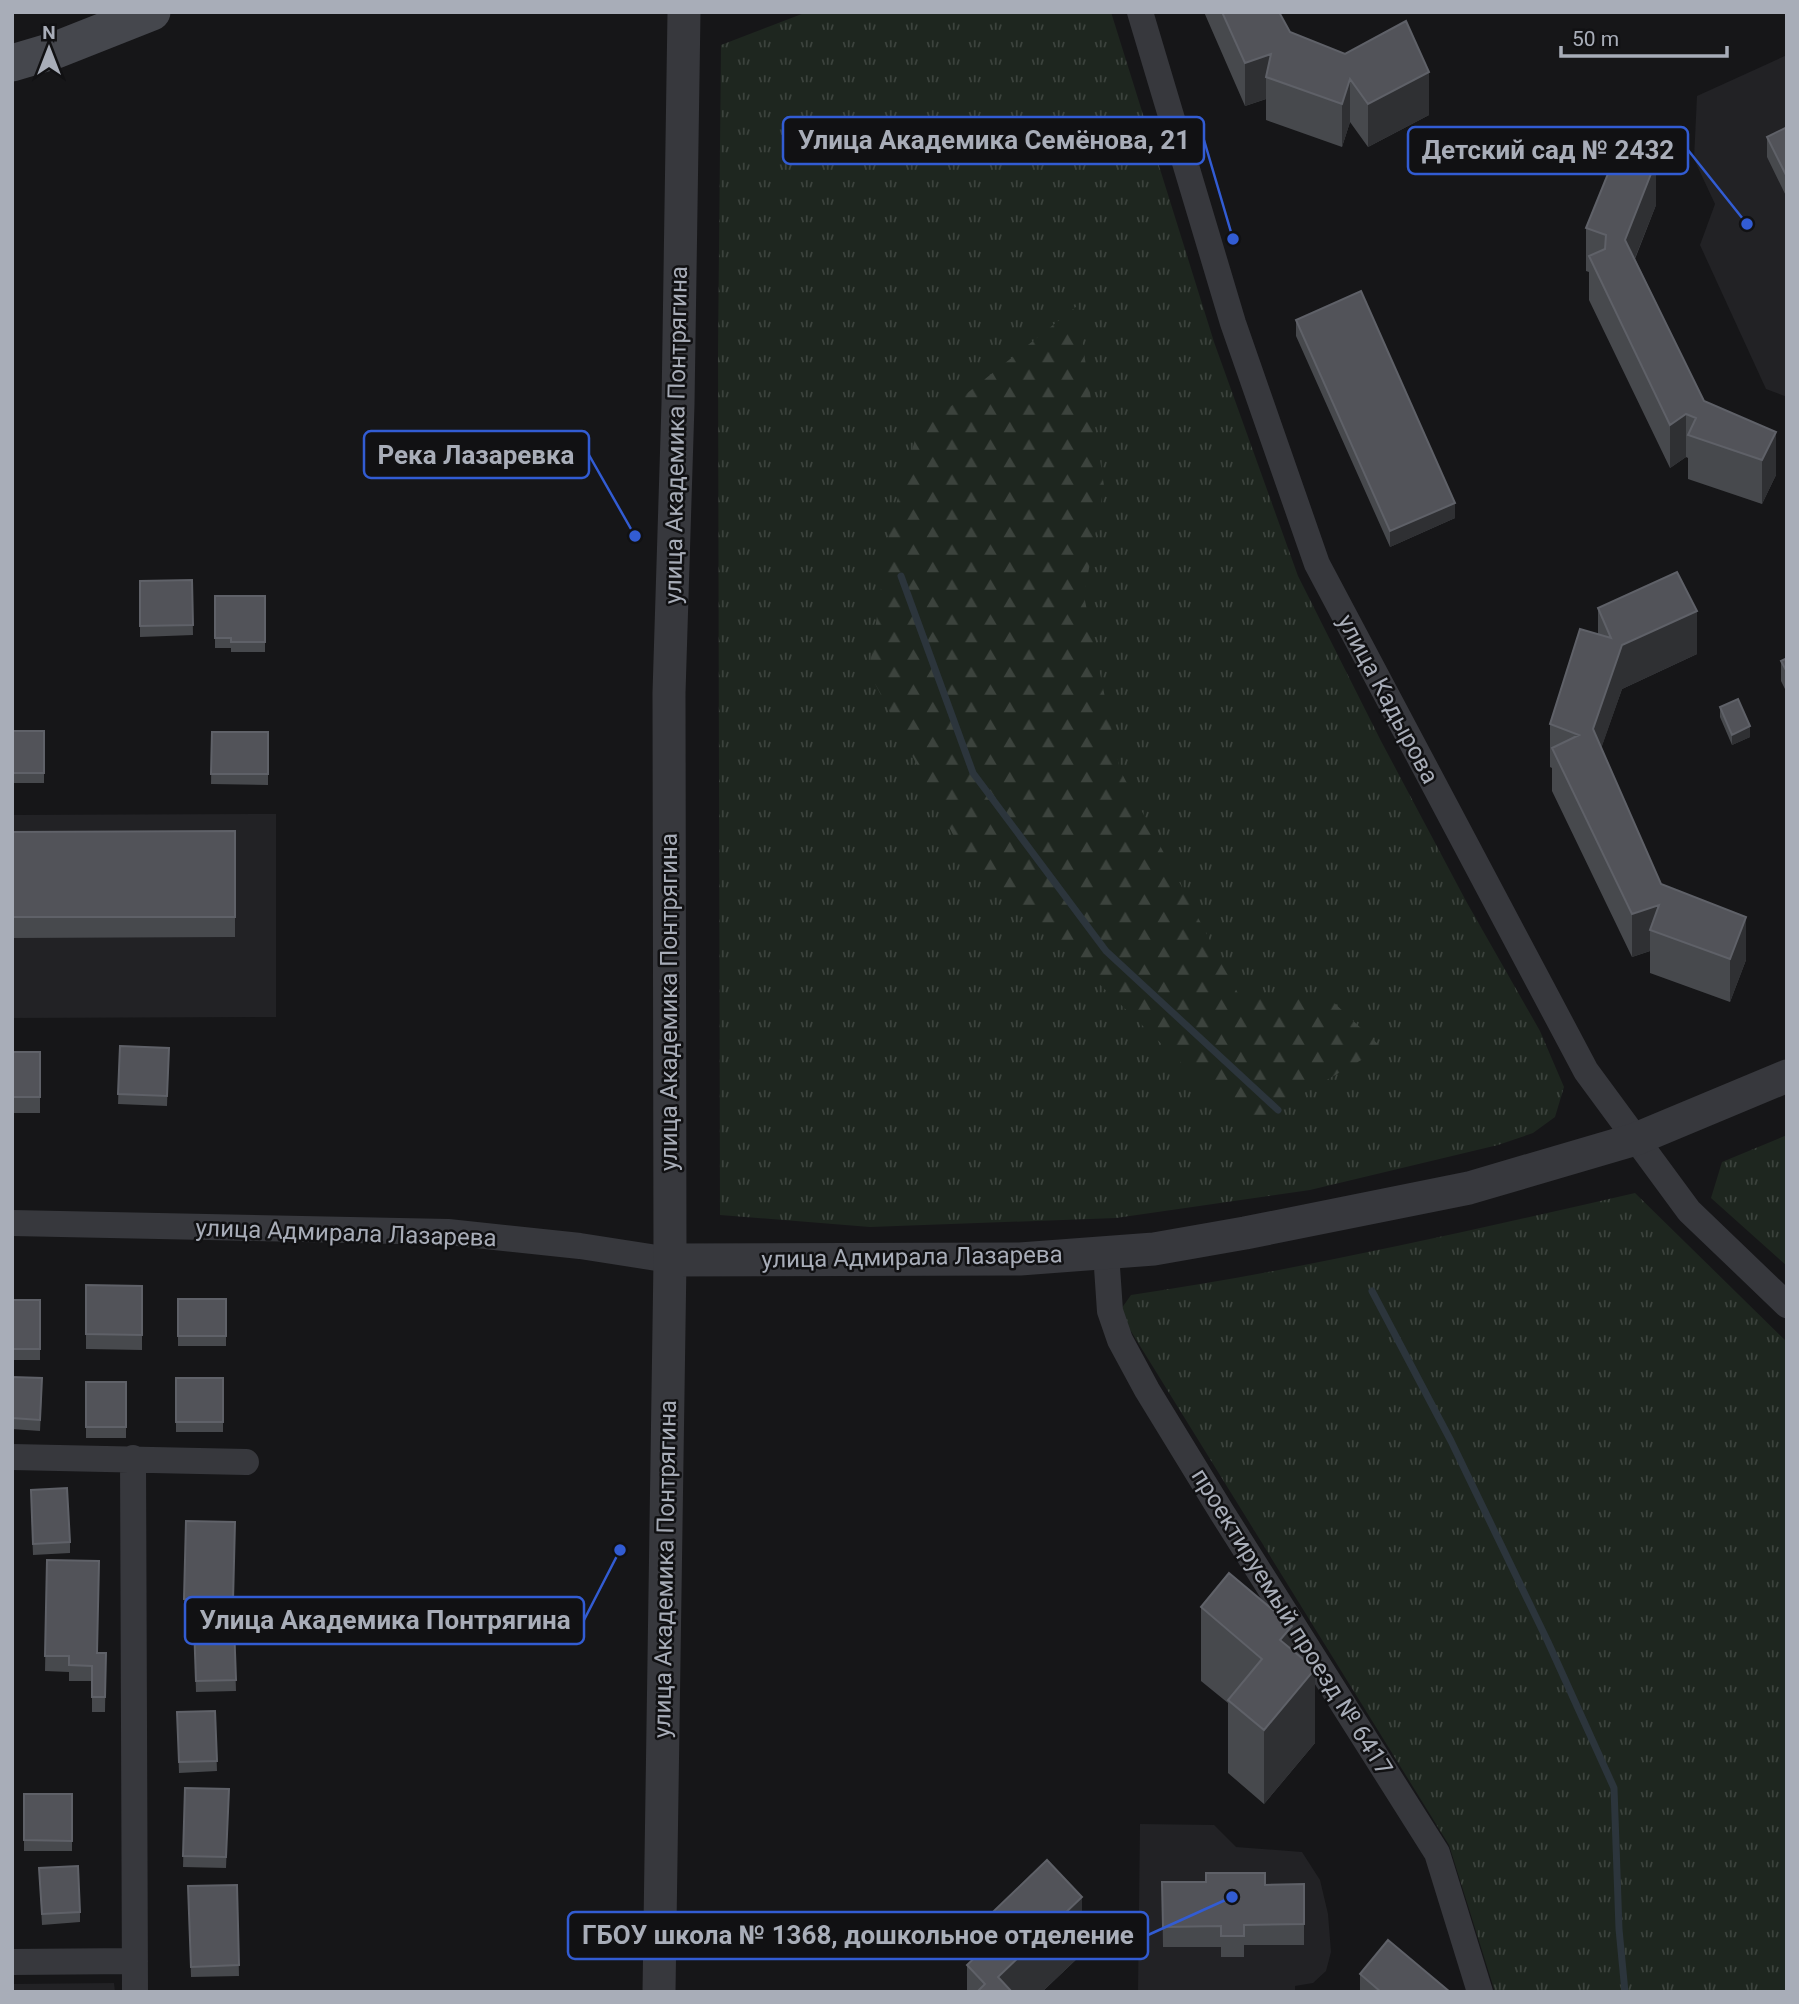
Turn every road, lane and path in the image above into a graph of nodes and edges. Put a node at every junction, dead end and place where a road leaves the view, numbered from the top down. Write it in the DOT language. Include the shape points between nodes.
graph roads {
  1 [pos="152,12"];
  2 [pos="684,12"];
  3 [pos="1140,12"];
  4 [pos="12,64"];
  5 [pos="1787,1076"];
  6 [pos="1636,1139"];
  7 [pos="12,1223"];
  8 [pos="1106,1253"];
  9 [pos="670,1261"];
  10 [pos="1787,1305"];
  11 [pos="12,1457"];
  12 [pos="134,1458"];
  13 [pos="246,1462"];
  14 [pos="135,1961"];
  15 [pos="12,1962"];
  16 [pos="135,1992"];
  17 [pos="659,1992"];
  18 [pos="1480,1992"];
  1 -- 4 [label="main road"];
  2 -- 9 [label="street, улица Академика Понтрягина" via="669,693"];
  3 -- 6 [label="street, улица Кадырова" via="1233,323 1317,564 1586,1071"];
  5 -- 6 [label="street, улица Адмирала Лазарева"];
  6 -- 8 [label="street, улица Адмирала Лазарева" via="1459,1190 1245,1233"];
  6 -- 10 [label="street, улица Кадырова" via="1689,1211"];
  7 -- 9 [label="street, улица Адмирала Лазарева" via="448,1233 580,1246"];
  8 -- 9 [label="street, улица Адмирала Лазарева" via="1020,1259"];
  8 -- 18 [label="street, проектируемый проезд № 6417" via="1110,1311 1120,1340 1214,1500 1437,1853"];
  9 -- 17 [label="street, улица Академика Понтрягина"];
  11 -- 12 [label="street"];
  12 -- 13 [label="street"];
  12 -- 14 [label="street"];
  14 -- 15 [label="street"];
  14 -- 16 [label="street"];
}
